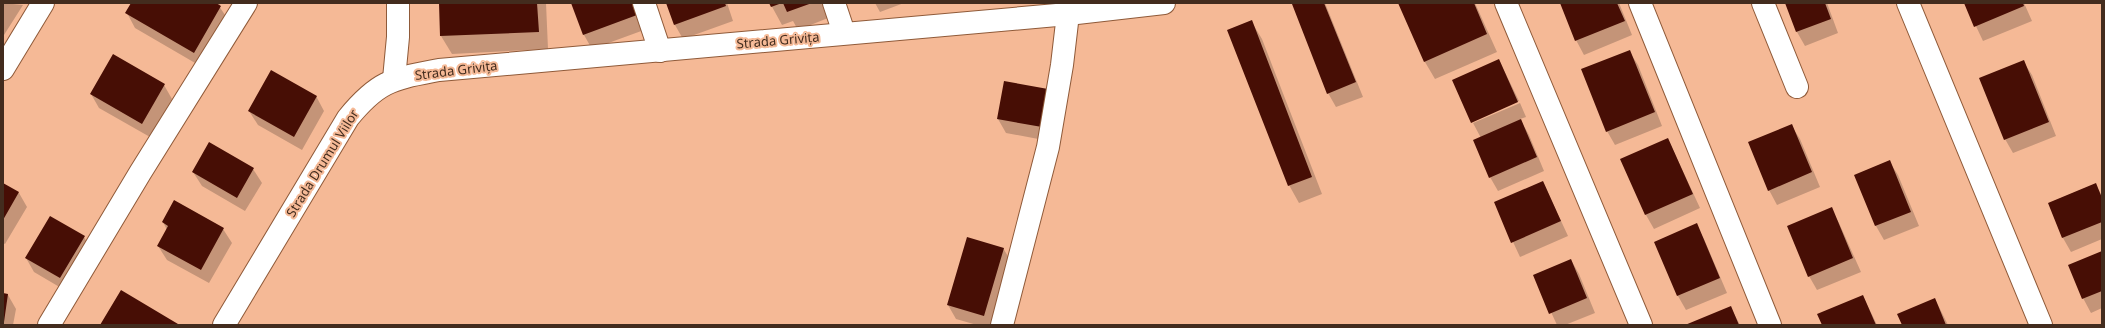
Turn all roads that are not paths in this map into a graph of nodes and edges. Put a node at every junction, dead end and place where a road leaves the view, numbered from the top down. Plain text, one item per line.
1 (43, 3) edge
2 (246, 3) edge
3 (398, 3) edge
4 (644, 3) edge
5 (834, 3) edge
6 (1164, 3) edge
7 (1506, 3) edge
8 (1640, 3) edge
9 (1763, 3) edge
10 (1908, 3) edge
11 (1130, 5) edge
12 (1068, 14) junction
13 (844, 34) junction
14 (660, 51) junction
15 (3, 69) edge
16 (394, 79) junction
17 (1797, 87) dead end
18 (49, 325) edge
19 (224, 325) edge
20 (1002, 325) edge
21 (1641, 325) edge
22 (1770, 325) edge
23 (2041, 325) edge

1 - 15 street
2 - 18 street
3 - 16 street
4 - 14 street
5 - 13 street
6 - 11 street, Strada Grivița
7 - 21 street
8 - 22 street
9 - 17 street
10 - 23 street
11 - 12 street, Strada Grivița
12 - 13 street, Strada Grivița
12 - 20 street
13 - 14 street, Strada Grivița
14 - 16 street, Strada Grivița
16 - 19 street, Strada Drumul Viilor

